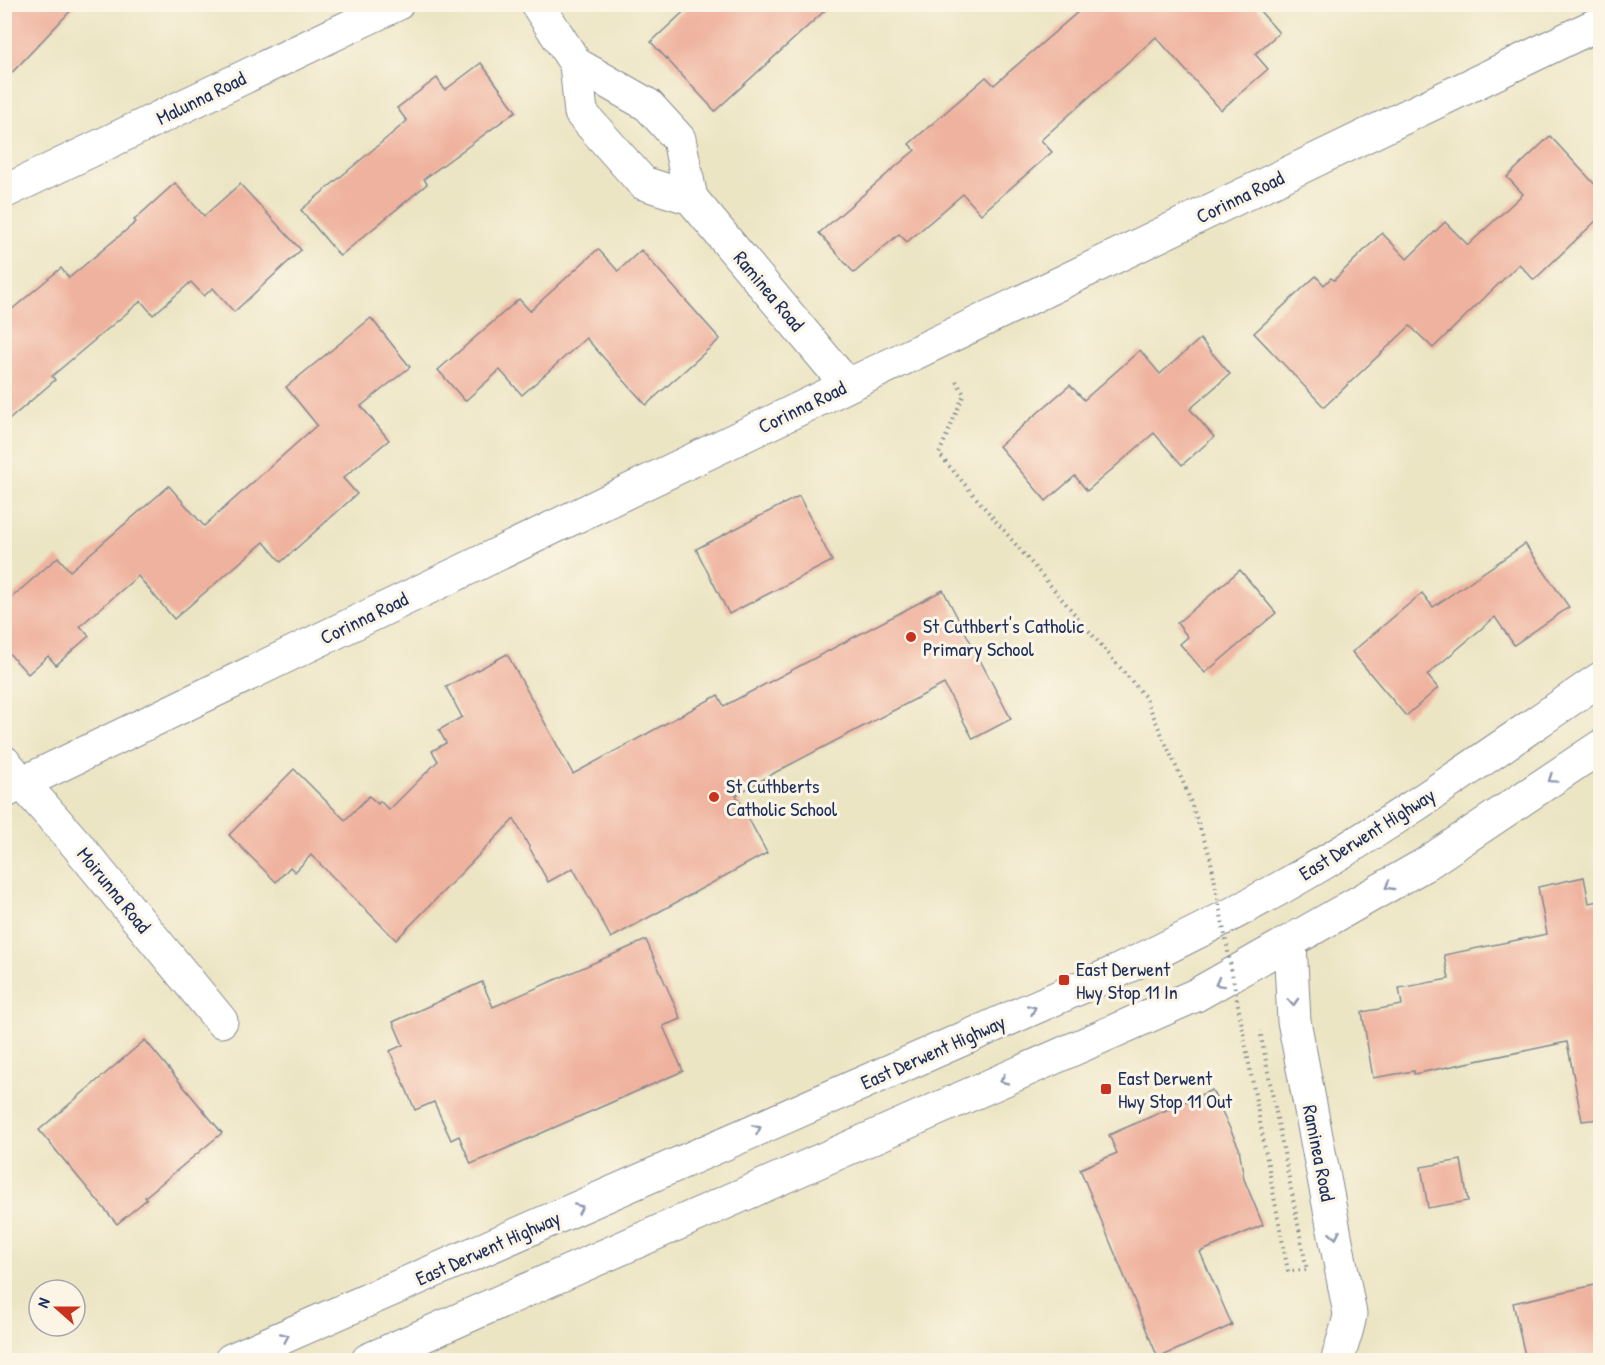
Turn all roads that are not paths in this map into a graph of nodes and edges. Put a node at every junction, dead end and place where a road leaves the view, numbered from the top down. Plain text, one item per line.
1 (397, 4) edge
2 (537, 4) edge
3 (1600, 23) edge
4 (576, 64) junction
5 (4, 192) edge
6 (691, 198) junction
7 (847, 385) junction
8 (1600, 679) edge
9 (1600, 747) edge
10 (11, 779) edge
11 (1290, 943) junction
12 (221, 1020) dead end
13 (231, 1360) edge
14 (368, 1360) edge
15 (1338, 1360) edge

1 - 5 main road, Malunna Road
2 - 4 main road, Raminea Road
3 - 7 main road, Corinna Road
4 - 6 main road, Raminea Road
4 - 6 main road, Raminea Road
6 - 7 main road, Raminea Road
7 - 10 main road, Corinna Road
13 -> 8 main road, East Derwent Highway
9 -> 11 main road
10 - 12 main road, Moirunna Road
11 -> 14 main road
11 -> 15 main road, Raminea Road

